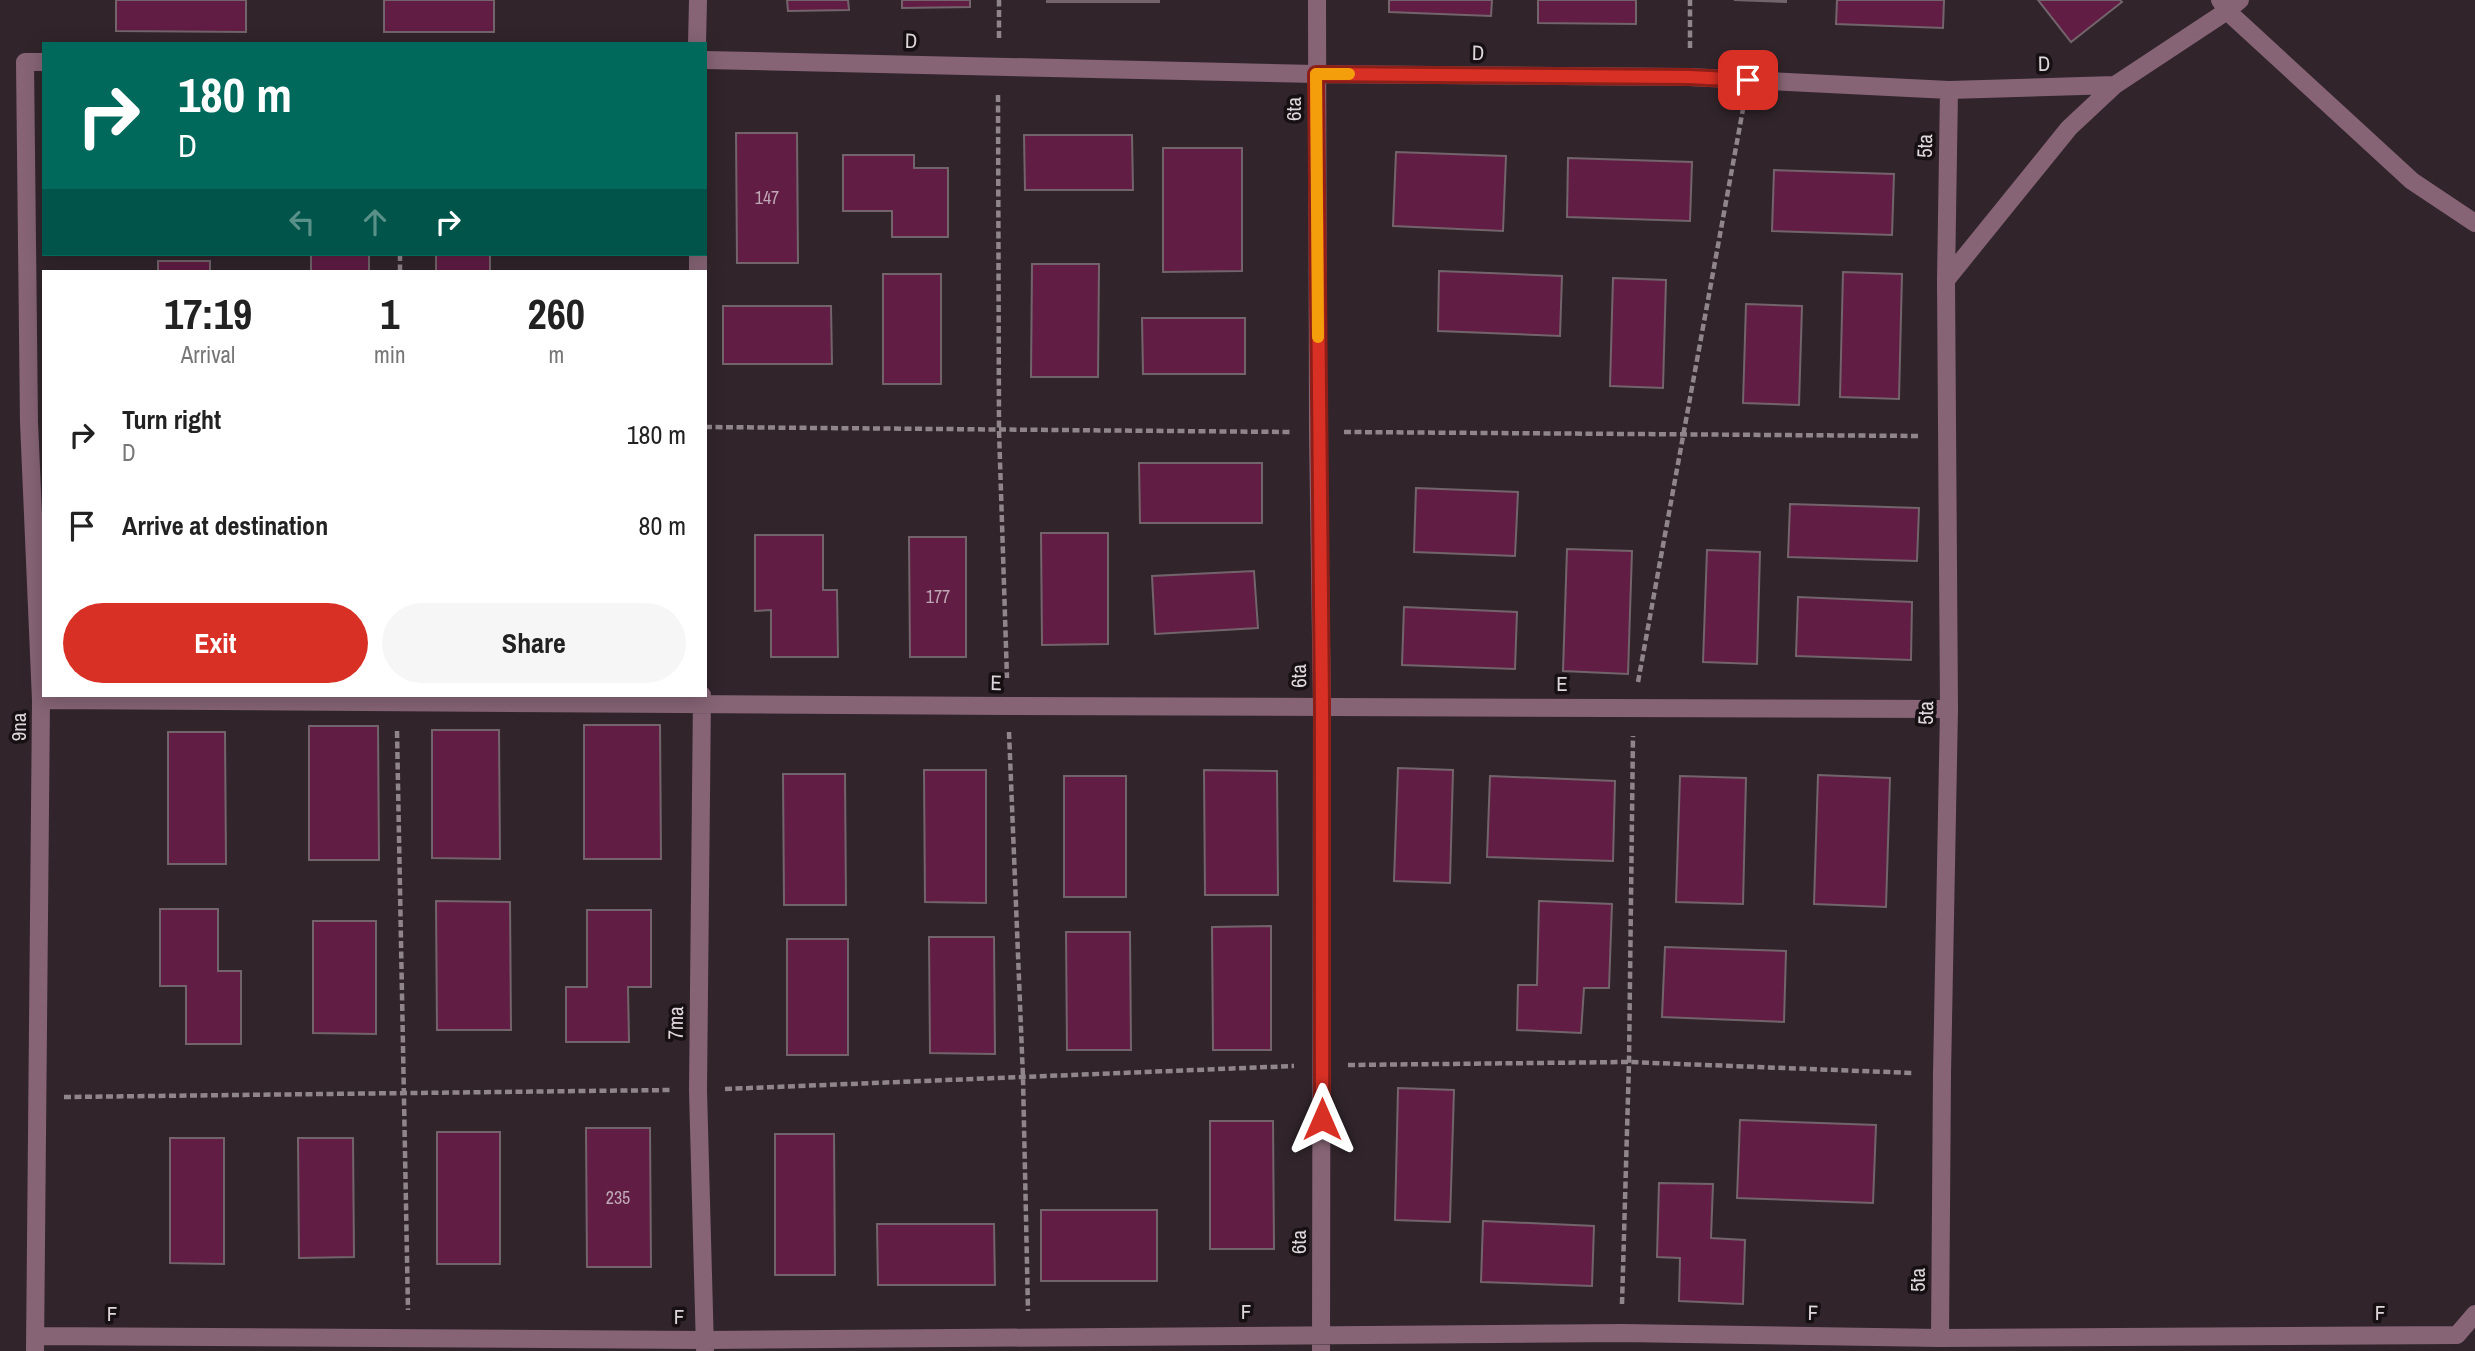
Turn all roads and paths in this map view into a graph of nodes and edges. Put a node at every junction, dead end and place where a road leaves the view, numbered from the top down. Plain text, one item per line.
1 (698, 0) edge
2 (999, 0) edge
3 (1317, 0) edge
4 (1690, 0) edge
5 (2229, 4) edge
6 (697, 42) edge
7 (707, 60) edge
8 (42, 62) edge
9 (998, 66) junction
10 (1316, 74) junction
11 (1689, 77) junction
12 (2115, 85) junction
13 (1949, 90) junction
14 (2475, 223) edge
15 (1946, 281) junction
16 (702, 699) edge
17 (41, 700) junction
18 (396, 702) junction
19 (1007, 706) junction
20 (1322, 706) junction
21 (1949, 709) junction
22 (1323, 1065) junction
23 (1942, 1074) junction
24 (1023, 1078) junction
25 (698, 1090) junction
26 (403, 1093) junction
27 (39, 1098) junction
28 (2475, 1314) edge
29 (1028, 1336) junction
30 (408, 1338) junction
31 (1940, 1338) junction
32 (1321, 1343) edge
33 (35, 1344) edge
34 (705, 1345) edge

1 - 6 street
2 - 9 path
3 - 10 street, 6ta
4 - 11 path
5 - 12 street
5 - 14 street
7 - 9 street, D
8 - 17 street, 9na
9 - 10 street, D
9 - 19 path
10 - 11 street, D
10 - 20 street, 6ta
11 - 13 street, D
12 - 13 street, D
12 - 15 street
13 - 15 street, 5ta
15 - 21 street, 5ta
16 - 18 street, E
16 - 19 street, E
16 - 25 street, 7ma
17 - 18 street, E
17 - 27 street, 9na
18 - 26 path
19 - 20 street, E
19 - 24 path
20 - 21 street, E
20 - 22 street, 6ta
21 - 23 street, 5ta
22 - 23 path
22 - 24 path
22 - 32 street, 6ta
23 - 31 street, 5ta
24 - 25 path
24 - 29 path
25 - 26 path
25 - 34 street, 7ma
26 - 27 path
26 - 30 path
27 - 33 street, 9na
28 - 31 street, F
29 - 32 street, F
29 - 34 street, F
30 - 33 street, F
30 - 34 street, F
31 - 32 street, F

